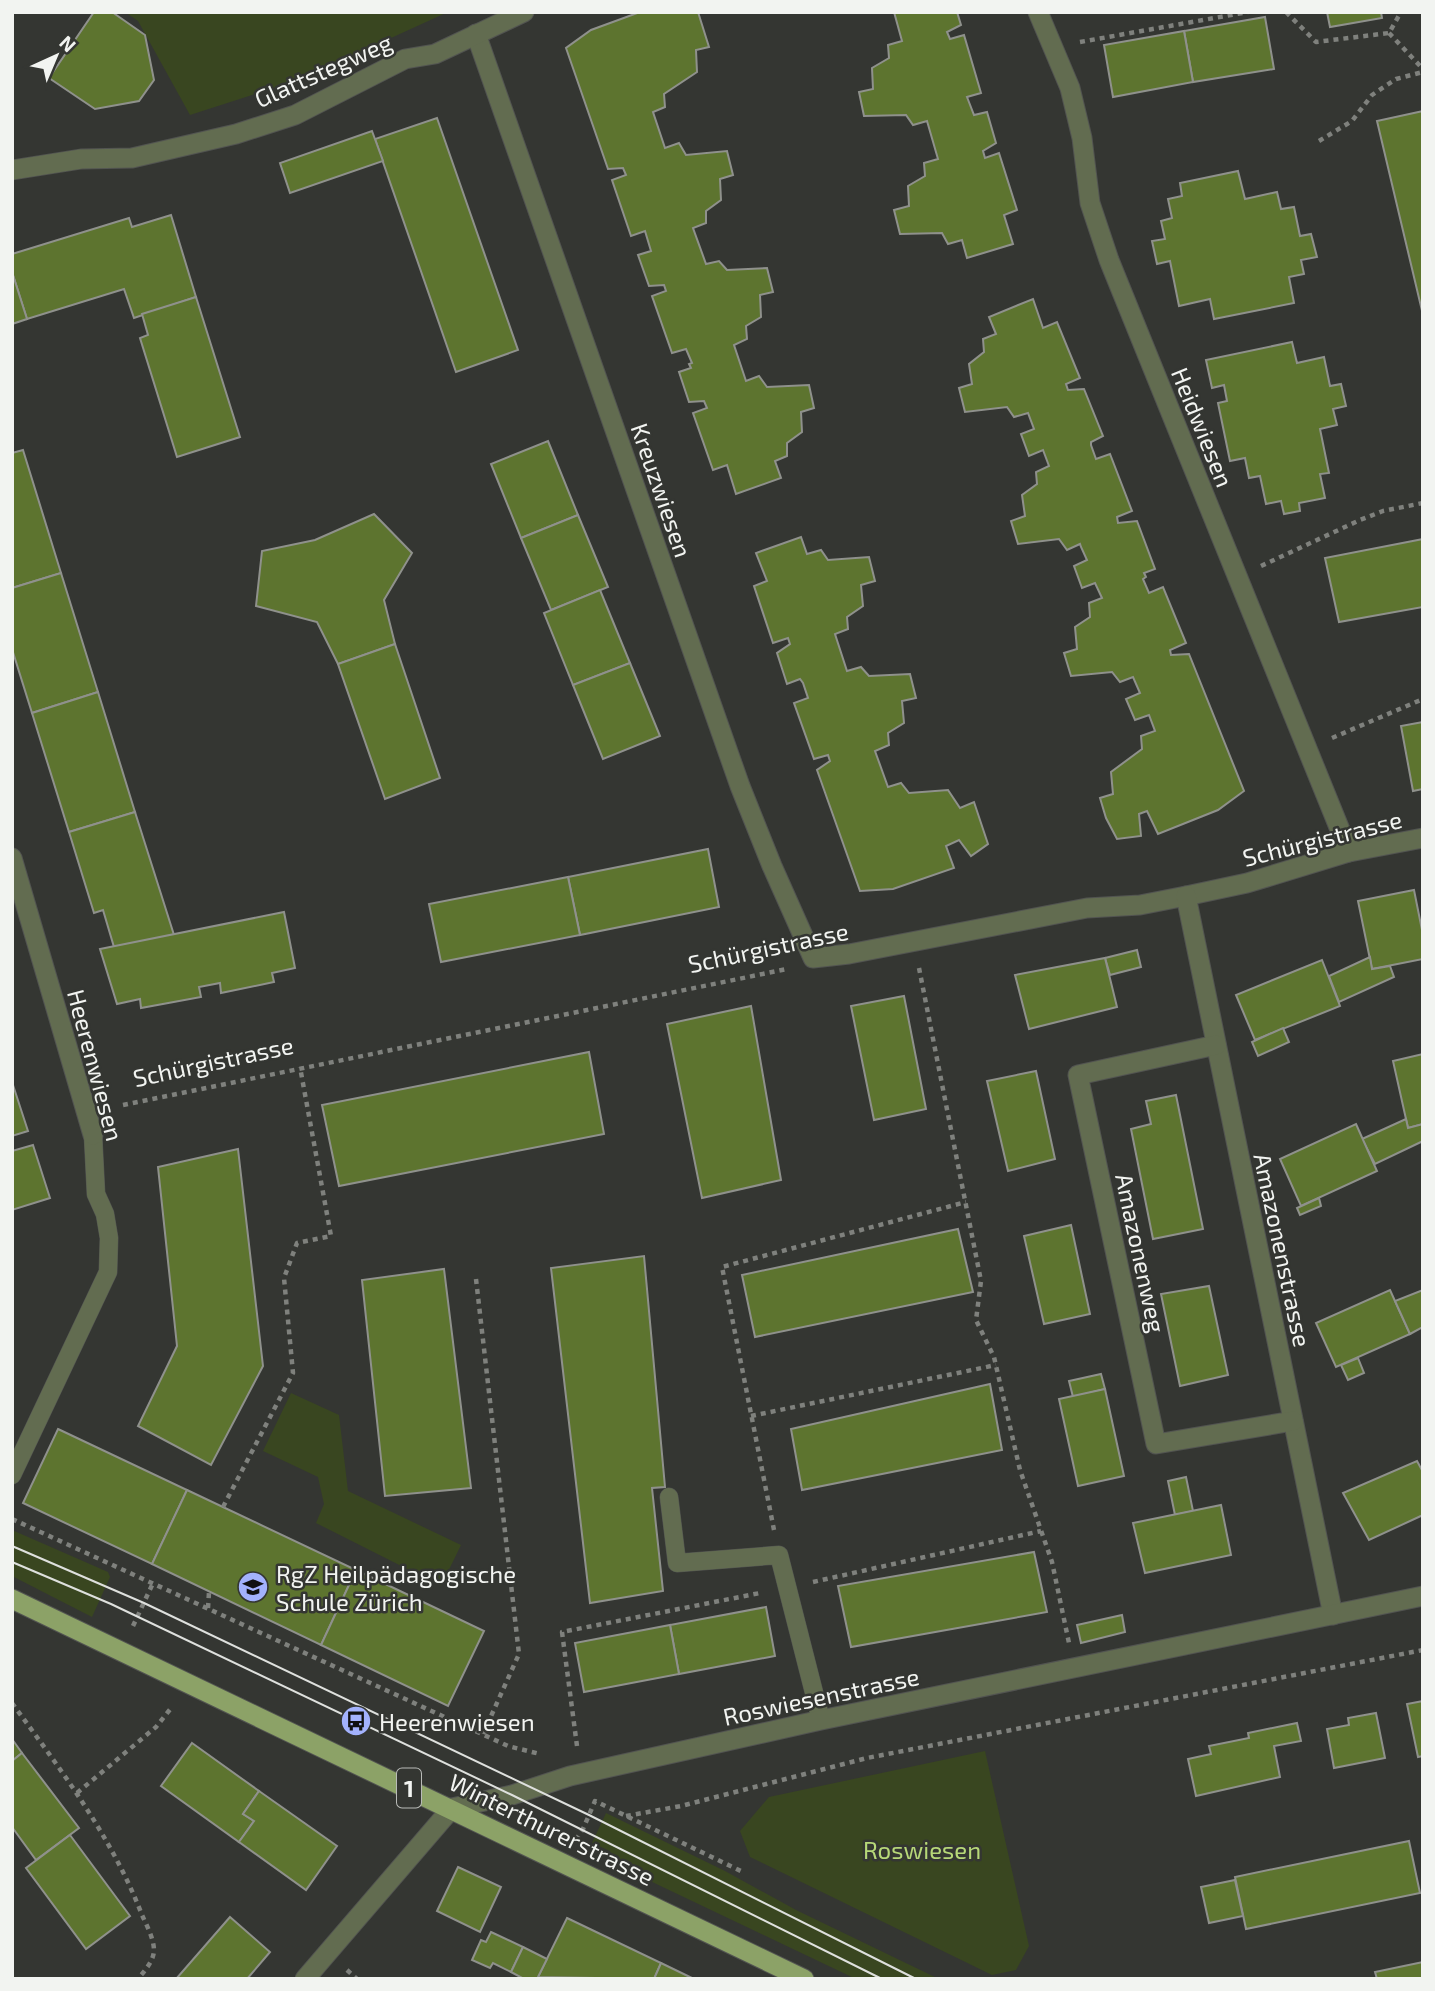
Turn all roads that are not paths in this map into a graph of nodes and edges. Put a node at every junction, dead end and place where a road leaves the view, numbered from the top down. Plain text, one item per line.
1 (524, 12) edge
2 (1038, 12) edge
3 (476, 34) junction
4 (12, 170) edge
5 (1423, 838) edge
6 (1349, 852) junction
7 (12, 858) edge
8 (1186, 896) junction
9 (813, 958) joint
10 (1216, 1045) junction
11 (93, 1135) joint
12 (1293, 1421) junction
13 (12, 1475) edge
14 (669, 1497) dead end
15 (1423, 1596) edge
16 (12, 1600) edge
17 (1333, 1615) junction
18 (821, 1720) junction
19 (452, 1808) junction
20 (305, 1979) edge
21 (804, 1979) edge

1 - 3 street, Glattstegweg
2 - 6 street, Heidwiesen
3 - 4 street, Glattstegweg
3 - 9 street, Kreuzwiesen
5 - 6 street, Schürgistrasse
6 - 8 street, Schürgistrasse
7 - 11 street, Heerenwiesen
8 - 9 street, Schürgistrasse
8 - 10 street, Amazonenstrasse
10 - 12 street, Amazonenstrasse
10 - 12 street, Amazonenweg
11 - 13 lane, Heerenwiesen
12 - 17 street, Amazonenstrasse
14 - 18 lane
15 - 17 street, Roswiesenstrasse
16 - 19 main road, Winterthurerstrasse / 1
17 - 18 street, Roswiesenstrasse
18 - 19 street, Roswiesenstrasse
19 - 20 street
19 - 21 main road, Winterthurerstrasse / 1

